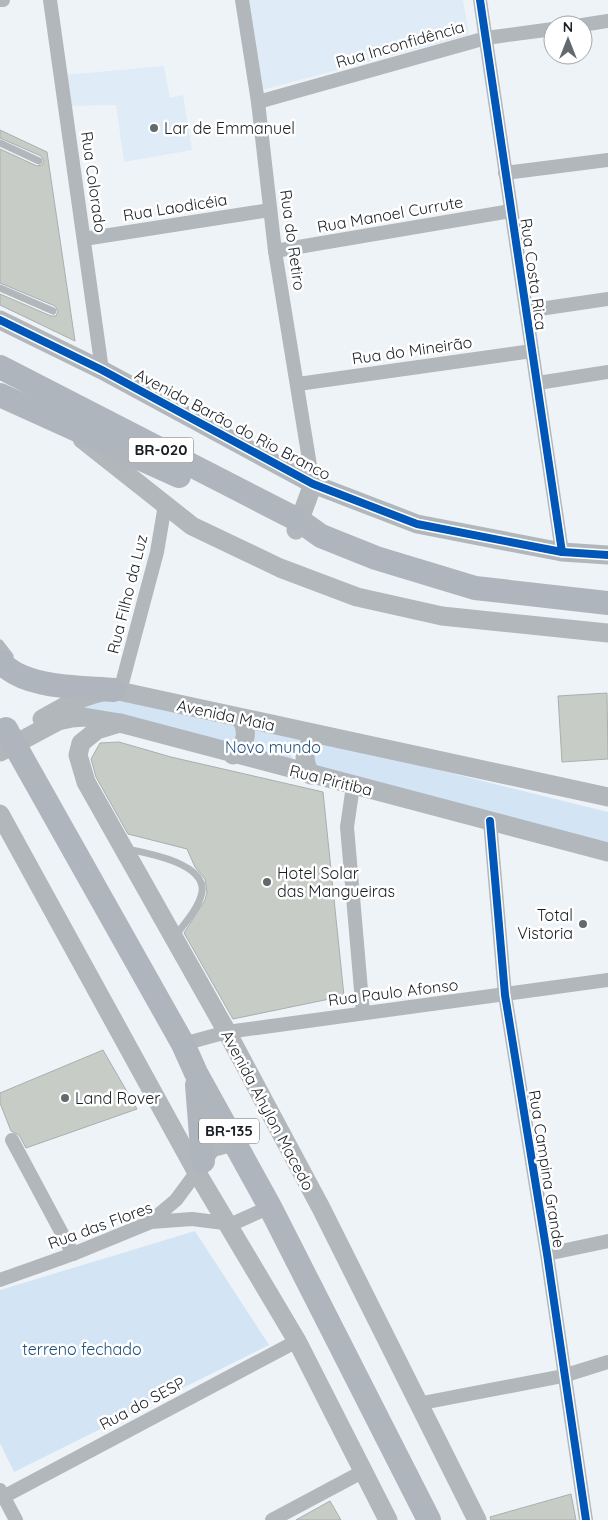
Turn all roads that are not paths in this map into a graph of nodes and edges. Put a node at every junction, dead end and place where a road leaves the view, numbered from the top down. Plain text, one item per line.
1 (50, 0) edge
2 (242, 0) edge
3 (480, 0) edge
4 (608, 21) edge
5 (593, 23) edge
6 (543, 30) edge
7 (486, 38) junction
8 (258, 102) junction
9 (0, 143) edge
10 (608, 160) edge
11 (39, 162) dead end
12 (505, 172) junction
13 (270, 210) junction
14 (511, 211) junction
15 (84, 239) junction
16 (276, 251) junction
17 (0, 288) edge
18 (608, 299) edge
19 (53, 311) dead end
20 (526, 311) junction
21 (0, 320) edge
22 (532, 351) junction
23 (0, 367) edge
24 (102, 370) junction
25 (608, 372) edge
26 (538, 383) junction
27 (298, 384) junction
28 (0, 395) edge
29 (60, 424) junction
30 (312, 484) junction
31 (165, 506) junction
32 (298, 526) junction
33 (562, 552) junction
34 (608, 555) edge
35 (608, 603) edge
36 (608, 633) edge
37 (0, 643) edge
38 (8, 662) edge
39 (39, 674) dead end
40 (65, 686) junction
41 (117, 691) junction
42 (242, 718) junction
43 (120, 723) junction
44 (318, 735) junction
45 (8, 738) edge
46 (233, 754) junction
47 (311, 775) junction
48 (353, 786) junction
49 (608, 797) edge
50 (0, 814) edge
51 (490, 821) junction
52 (125, 849) junction
53 (608, 852) edge
54 (174, 938) junction
55 (608, 980) edge
56 (505, 995) junction
57 (363, 1013) junction
58 (228, 1032) junction
59 (183, 1044) junction
60 (196, 1073) junction
61 (12, 1140) dead end
62 (236, 1144) junction
63 (200, 1166) junction
64 (270, 1207) junction
65 (150, 1222) junction
66 (228, 1225) junction
67 (608, 1240) edge
68 (73, 1254) junction
69 (547, 1254) junction
70 (0, 1280) edge
71 (297, 1341) junction
72 (608, 1362) edge
73 (563, 1376) junction
74 (417, 1404) junction
75 (362, 1472) junction
76 (2, 1494) edge
77 (16, 1520) edge
78 (272, 1520) edge
79 (388, 1520) edge
80 (429, 1520) edge
81 (477, 1520) edge
82 (586, 1520) edge

1 - 15 street, Rua Colorado
2 - 8 street, Rua do Retiro
3 - 7 street, Rua Costa Rica
4 - 5 street
6 - 7 street, Rua Inconfidência
7 - 8 street, Rua Inconfidência
7 - 12 street, Rua Costa Rica
8 - 13 street, Rua do Retiro
9 - 11 lane
10 - 12 street
12 - 14 street, Rua Costa Rica
13 - 15 street, Rua Laodicéia
13 - 16 street, Rua do Retiro
14 - 16 street, Rua Manoel Currute
14 - 20 street, Rua Costa Rica
15 - 24 street, Rua Colorado
16 - 27 street, Rua do Retiro
17 - 19 lane
18 - 20 street
20 - 22 street, Rua Costa Rica
21 - 24 main road, Avenida Barão do Rio Branco
22 - 26 street, Rua Costa Rica
22 - 27 street, Rua do Mineirão
23 - 32 highway, BR-020
24 - 30 main road, Avenida Barão do Rio Branco
25 - 26 street
26 - 33 street, Rua Costa Rica
27 - 30 street, Rua do Retiro
28 - 29 highway
29 - 31 main road
29 - 32 highway
30 - 32 main road
30 - 33 main road, Avenida Barão do Rio Branco
31 - 36 main road
31 - 41 street, Rua Filho da Luz
32 - 35 highway
33 - 34 main road, Avenida Barão do Rio Branco
37 - 38 lane
38 - 40 highway
39 - 40 lane
40 - 41 highway
41 - 42 main road, Avenida Maia
41 - 45 main road, Avenida Maia
42 - 44 main road, Avenida Maia
42 - 46 main road
43 - 45 main road, Rua Piritiba
43 - 46 main road, Rua Piritiba
43 - 52 main road, Avenida Ahylon Macedo
44 - 47 main road
44 - 49 main road, Avenida Maia
45 - 59 highway, BR-135
46 - 47 main road, Rua Piritiba
47 - 48 main road, Rua Piritiba
48 - 51 main road, Rua Piritiba
48 - 57 street
50 - 63 main road
51 - 53 main road, Rua Piritiba
51 - 56 street, Rua Campina Grande
52 - 54 main road, Avenida Ahylon Macedo
52 - 54 lane
54 - 58 main road, Avenida Ahylon Macedo
55 - 56 street, Rua Paulo Afonso
56 - 57 street, Rua Paulo Afonso
56 - 69 street, Rua Campina Grande
57 - 58 street, Rua Paulo Afonso
58 - 59 street, Rua Paulo Afonso
58 - 74 main road, Avenida Ahylon Macedo
59 - 60 highway, BR-135
60 - 62 highway, BR-135
60 - 63 highway
61 - 68 street
62 - 63 street
62 - 64 highway, BR-135
63 - 65 street
63 - 66 main road
64 - 66 street, Rua das Flores
64 - 80 highway, BR-135
65 - 66 street, Rua das Flores
65 - 68 street, Rua das Flores
66 - 71 main road
67 - 69 street
68 - 70 street, Rua das Flores
69 - 73 street, Rua Campina Grande
71 - 75 main road
71 - 76 street, Rua do SESP
72 - 73 street
73 - 74 street
73 - 82 street, Rua Campina Grande
74 - 81 main road, Avenida Ahylon Macedo
75 - 78 street
75 - 79 main road
76 - 77 street

